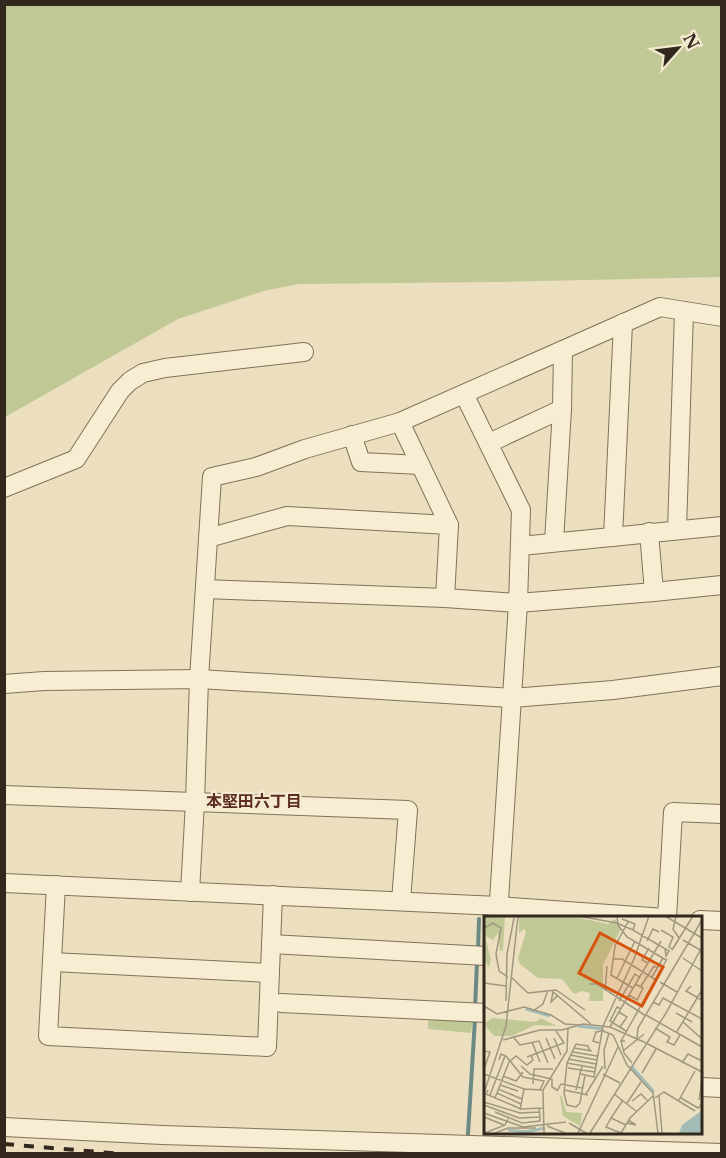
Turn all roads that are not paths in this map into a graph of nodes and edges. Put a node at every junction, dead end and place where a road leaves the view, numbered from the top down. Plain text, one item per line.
1 (684, 311) junction
2 (722, 317) edge
3 (623, 323) junction
4 (562, 350) junction
5 (304, 352) dead end
6 (464, 394) junction
7 (562, 409) junction
8 (400, 422) junction
9 (352, 435) junction
10 (489, 443) junction
11 (420, 465) junction
12 (4, 488) edge
13 (449, 525) junction
14 (722, 526) edge
15 (677, 530) junction
16 (649, 532) junction
17 (613, 537) junction
18 (208, 538) junction
19 (554, 542) junction
20 (521, 546) junction
21 (722, 585) edge
22 (205, 589) junction
23 (654, 592) junction
24 (446, 598) junction
25 (518, 603) junction
26 (722, 676) edge
27 (199, 679) junction
28 (4, 684) edge
29 (512, 698) junction
30 (4, 795) edge
31 (195, 802) junction
32 (722, 814) edge
33 (4, 883) edge
34 (56, 885) junction
35 (190, 891) junction
36 (273, 895) junction
37 (401, 901) junction
38 (498, 912) edge
39 (610, 916) edge
40 (666, 916) edge
41 (702, 920) edge
42 (722, 921) edge
43 (271, 944) junction
44 (484, 956) edge
45 (52, 962) junction
46 (270, 973) junction
47 (281, 1003) dead end
48 (484, 1012) edge
49 (702, 1087) edge
50 (722, 1088) edge
51 (4, 1127) edge
52 (162, 1144) edge
53 (487, 1144) edge
54 (722, 1153) edge

1 - 2 street
1 - 3 street
1 - 15 street
3 - 4 street
3 - 17 street
4 - 6 street
4 - 7 street
5 - 12 street
6 - 8 street
6 - 10 street
7 - 10 street
7 - 19 street
8 - 9 street
8 - 11 street
9 - 11 street
9 - 18 street
10 - 20 street
11 - 13 street
13 - 18 street
13 - 24 street
14 - 15 street
15 - 16 street
16 - 17 street
16 - 23 street
17 - 19 street
18 - 22 street
19 - 20 street
20 - 25 street
21 - 23 street
22 - 24 street
22 - 27 street
23 - 25 street
24 - 25 street
25 - 29 street
26 - 29 street
27 - 28 street
27 - 29 street
27 - 31 street
29 - 38 street
30 - 31 street
31 - 35 street
31 - 37 street
32 - 40 street
33 - 34 street
34 - 35 street
34 - 45 street
35 - 36 street
36 - 37 street
36 - 43 street
37 - 38 street
38 - 39 street
41 - 42 street
43 - 44 street
43 - 46 street
45 - 46 street
45 - 46 street
47 - 48 street
49 - 50 street
51 - 52 street
52 - 53 street
53 - 54 street

